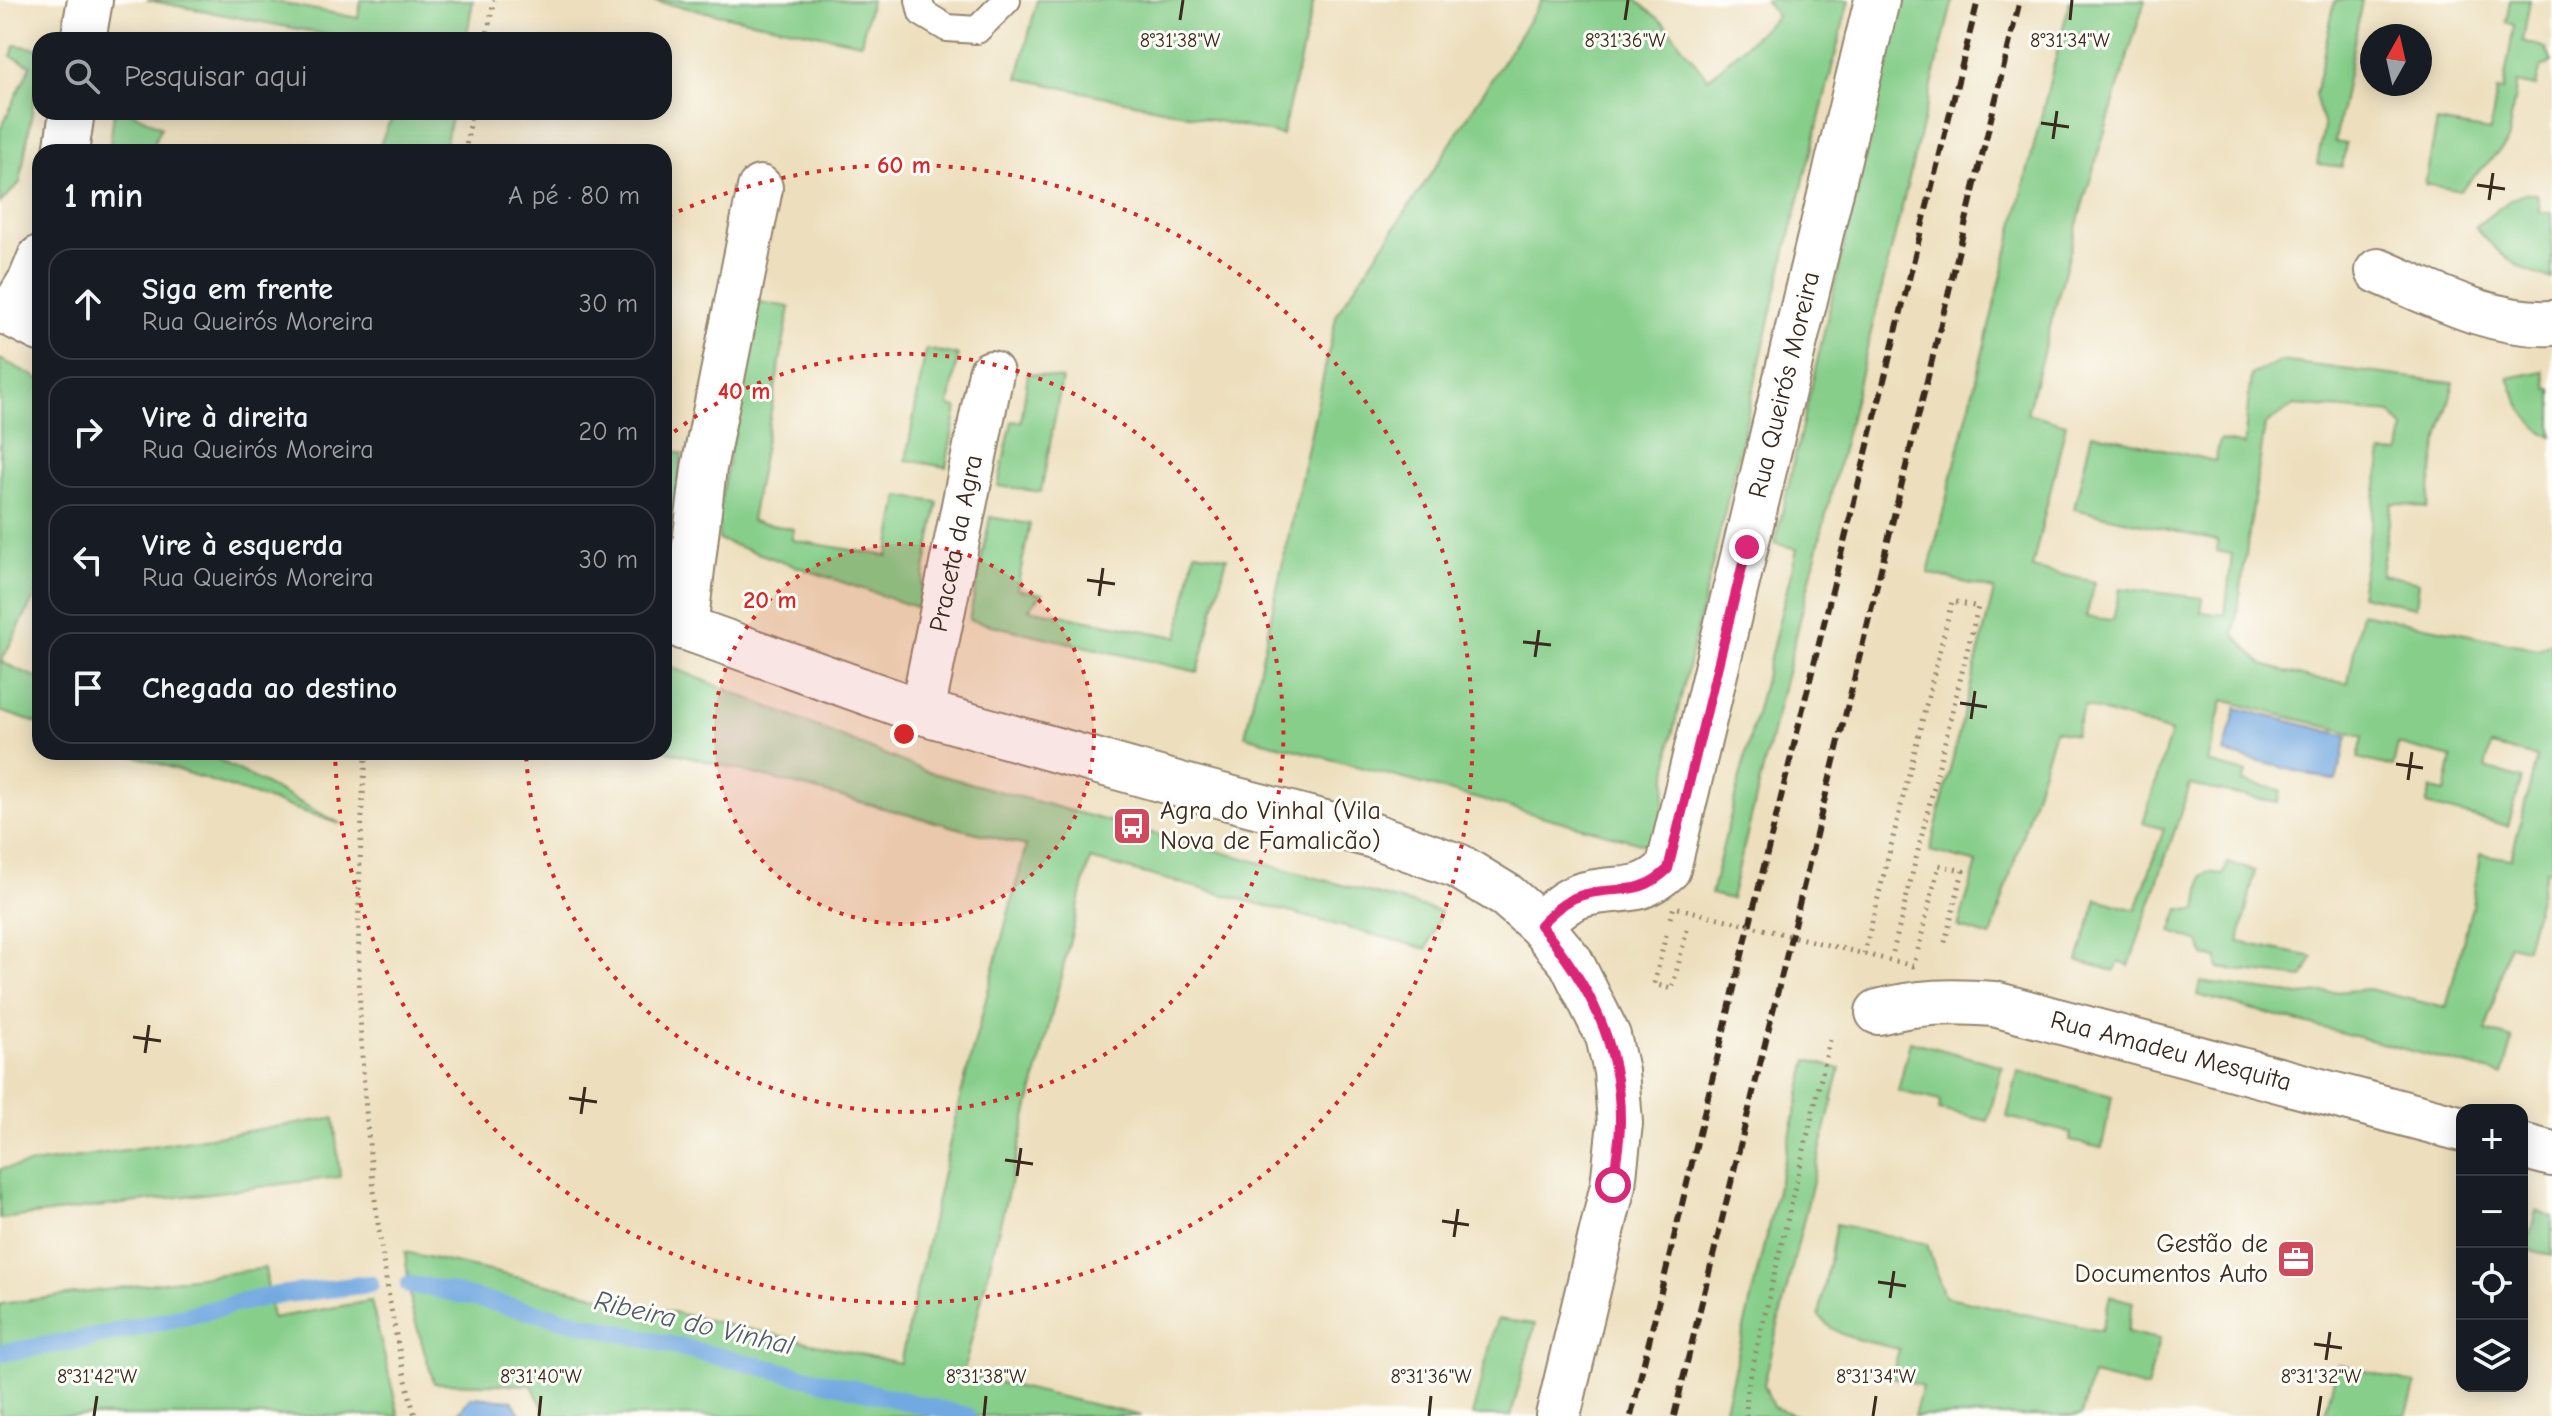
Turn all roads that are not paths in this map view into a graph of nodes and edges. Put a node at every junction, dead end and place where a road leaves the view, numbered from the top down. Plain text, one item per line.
1 (90, 0) edge
2 (919, 0) edge
3 (1007, 0) edge
4 (1877, 0) edge
5 (84, 32) edge
6 (71, 120) edge
7 (67, 144) edge
8 (760, 188) dead end
9 (2378, 271) dead end
10 (32, 278) edge
11 (17, 317) edge
12 (2552, 323) edge
13 (991, 373) dead end
14 (675, 624) edge
15 (922, 712) junction
16 (1540, 925) junction
17 (1878, 1012) dead end
18 (2456, 1127) edge
19 (2528, 1148) edge
20 (2552, 1154) edge
21 (1558, 1416) edge

1 - 5 street
2 - 3 lane
4 - 16 street, Rua Queirós Moreira
6 - 7 street
8 - 14 street
9 - 12 street
10 - 11 street
13 - 15 street, Praceta da Agra
14 - 15 street
15 - 16 street
16 - 21 street
17 - 18 street, Rua Amadeu Mesquita
19 - 20 street

